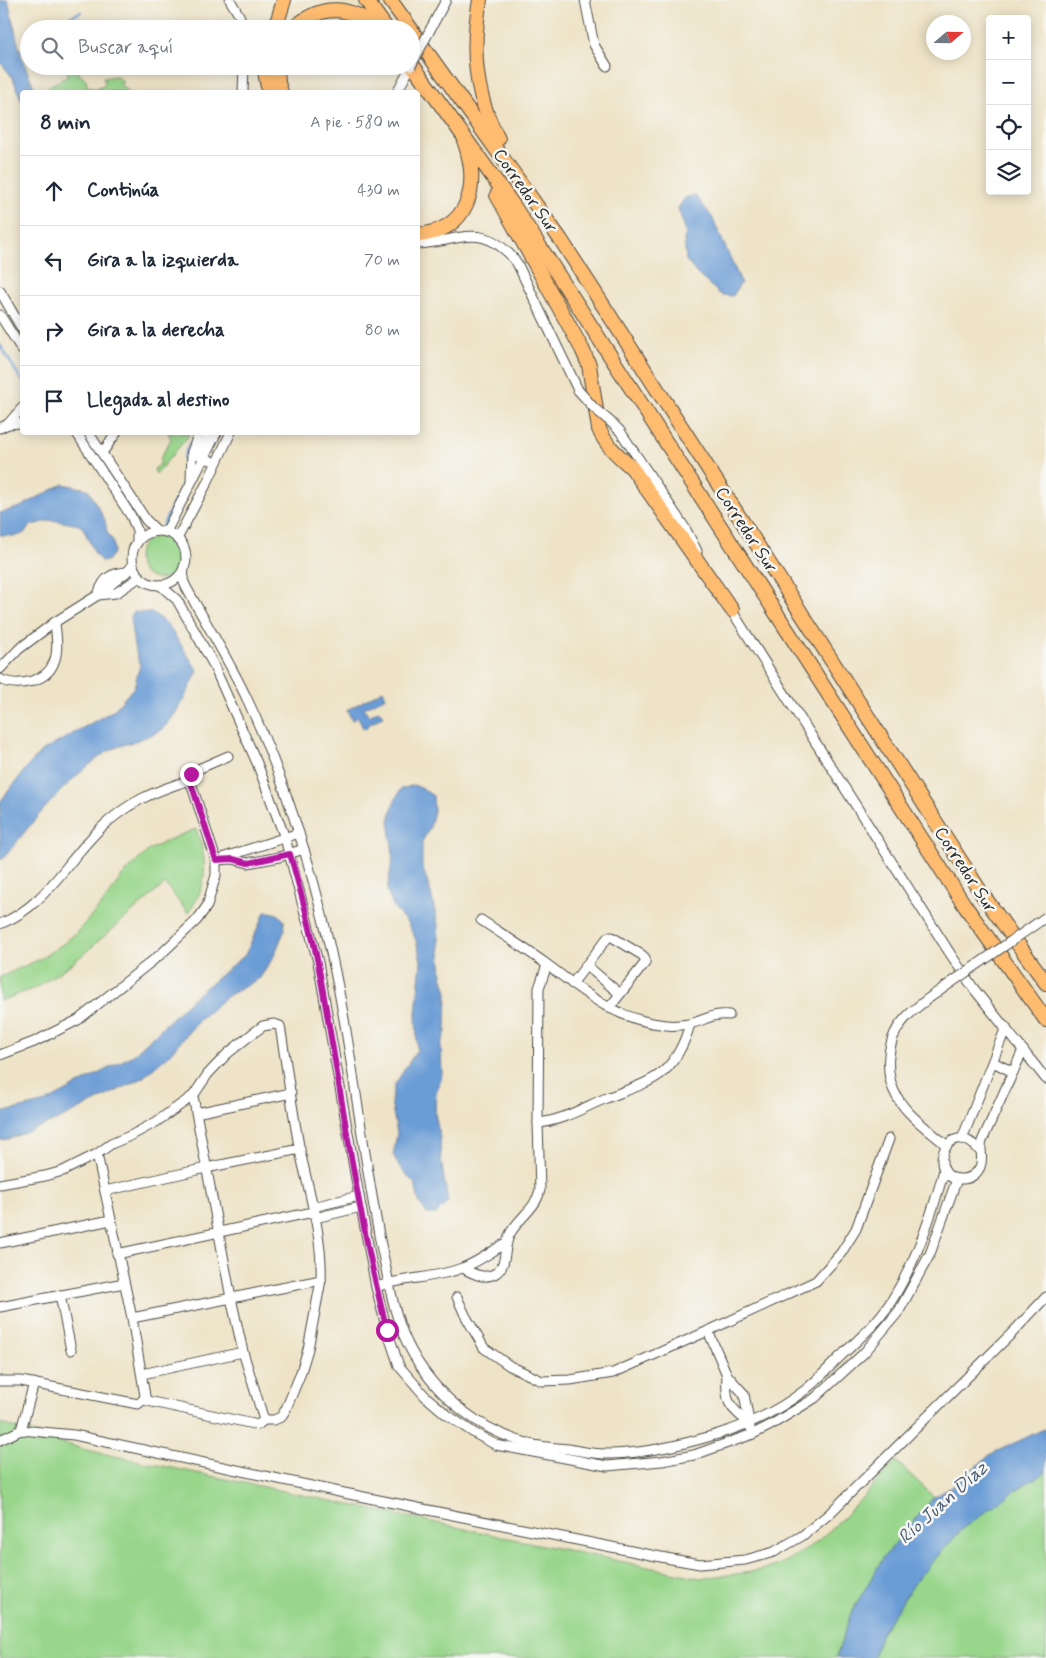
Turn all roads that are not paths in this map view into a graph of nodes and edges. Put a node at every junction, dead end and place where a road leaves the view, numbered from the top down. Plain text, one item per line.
1 (230, 0) edge
2 (284, 0) edge
3 (366, 0) edge
4 (390, 0) edge
5 (446, 0) edge
6 (480, 0) edge
7 (586, 0) edge
8 (241, 20) edge
9 (278, 20) edge
10 (304, 20) edge
11 (367, 20) edge
12 (380, 20) edge
13 (404, 20) edge
14 (420, 42) edge
15 (420, 49) edge
16 (607, 66) dead end
17 (244, 75) edge
18 (266, 75) edge
19 (278, 75) edge
20 (406, 75) edge
21 (418, 75) edge
22 (243, 90) edge
23 (269, 90) edge
24 (280, 90) edge
25 (398, 90) edge
26 (462, 133) junction
27 (475, 152) junction
28 (523, 186) junction
29 (420, 235) edge
30 (420, 244) edge
31 (0, 291) edge
32 (0, 315) edge
33 (20, 326) edge
34 (20, 347) edge
35 (20, 410) edge
36 (20, 423) edge
37 (4, 426) edge
38 (78, 435) edge
39 (90, 435) edge
40 (115, 435) edge
41 (199, 435) edge
42 (208, 435) edge
43 (215, 435) edge
44 (231, 435) edge
45 (102, 453) junction
46 (198, 455) junction
47 (216, 463) junction
48 (191, 479) junction
49 (162, 532) junction
50 (177, 539) junction
51 (137, 543) junction
52 (184, 567) junction
53 (131, 568) junction
54 (140, 577) junction
55 (160, 585) junction
56 (98, 595) junction
57 (732, 610) junction
58 (55, 622) junction
59 (0, 669) edge
60 (0, 679) edge
61 (228, 756) dead end
62 (190, 780) junction
63 (299, 832) junction
64 (285, 838) junction
65 (304, 849) junction
66 (290, 854) junction
67 (216, 860) junction
68 (1046, 917) edge
69 (481, 920) dead end
70 (0, 924) edge
71 (547, 965) junction
72 (586, 965) junction
73 (1046, 983) edge
74 (572, 984) junction
75 (620, 994) junction
76 (609, 1008) junction
77 (729, 1015) dead end
78 (1046, 1020) edge
79 (690, 1024) junction
80 (1006, 1028) junction
81 (1022, 1050) junction
82 (0, 1055) edge
83 (993, 1062) junction
84 (1013, 1072) junction
85 (1046, 1079) edge
86 (291, 1093) junction
87 (193, 1096) junction
88 (196, 1113) junction
89 (538, 1123) junction
90 (889, 1138) dead end
91 (962, 1138) junction
92 (946, 1145) junction
93 (300, 1149) junction
94 (979, 1150) junction
95 (97, 1154) junction
96 (206, 1168) junction
97 (944, 1170) junction
98 (957, 1179) junction
99 (0, 1184) edge
100 (105, 1191) junction
101 (358, 1196) junction
102 (361, 1207) junction
103 (313, 1212) junction
104 (111, 1220) junction
105 (219, 1232) junction
106 (0, 1243) edge
107 (506, 1243) junction
108 (117, 1254) junction
109 (463, 1268) junction
110 (321, 1280) junction
111 (389, 1282) junction
112 (124, 1283) junction
113 (376, 1287) junction
114 (60, 1295) junction
115 (456, 1297) dead end
116 (1046, 1297) edge
117 (231, 1298) junction
118 (0, 1307) edge
119 (132, 1318) junction
120 (708, 1331) junction
121 (71, 1350) dead end
122 (243, 1352) junction
123 (142, 1374) junction
124 (727, 1374) junction
125 (0, 1381) edge
126 (34, 1383) junction
127 (143, 1400) junction
128 (264, 1420) junction
129 (749, 1423) junction
130 (21, 1430) junction
131 (753, 1434) junction
132 (0, 1440) edge

1 - 8 street
2 - 9 highway
3 - 12 highway
4 - 13 highway, Corredor Sur
5 - 15 street, bridge
6 - 28 highway
7 - 16 street
10 - 11 highway
14 - 28 highway, Corredor Sur
17 - 22 street
18 - 23 highway
19 - 24 highway
20 - 25 street
21 - 26 highway, Corredor Sur
26 - 27 highway, Corredor Sur
26 - 29 highway
27 - 57 highway
27 - 78 highway, Corredor Sur
28 - 73 highway, Corredor Sur
30 - 57 street, bridge
31 - 33 street
32 - 34 street
35 - 37 street
36 - 37 street
38 - 51 street
39 - 45 street
40 - 45 street
41 - 46 street
42 - 46 street
43 - 46 street
44 - 47 street
45 - 49 street
46 - 47 street
46 - 48 street
46 - 48 street
47 - 50 street
48 - 49 street
49 - 50 street
49 - 51 street
50 - 52 street
51 - 53 street
52 - 55 street
52 - 63 street
53 - 54 street
53 - 56 street
54 - 55 street
54 - 56 street
55 - 64 street
56 - 58 street
57 - 80 street
58 - 59 street
58 - 60 street
61 - 62 street
62 - 67 street
62 - 70 street
63 - 64 street
63 - 65 street
64 - 66 street
64 - 67 street
65 - 66 street
65 - 111 street
66 - 67 street
66 - 101 street
67 - 82 street
68 - 92 street, bridge
69 - 71 street
71 - 74 street
71 - 89 street
72 - 74 street
72 - 75 street
72 - 75 street
74 - 76 street
75 - 76 street
76 - 79 street
77 - 79 street
79 - 89 street
80 - 81 street
80 - 83 street
81 - 84 street
81 - 85 street
83 - 84 street
83 - 91 street
84 - 94 street
86 - 87 street
86 - 88 street
86 - 93 street
87 - 88 street
87 - 95 street
88 - 96 street
89 - 107 street
90 - 120 street
91 - 92 street
91 - 94 street
92 - 97 street
93 - 96 street
93 - 103 street
94 - 98 street
95 - 99 street
95 - 100 street
96 - 100 street
96 - 105 street
97 - 98 street
97 - 129 street
98 - 131 street
100 - 104 street
101 - 102 street
101 - 103 street
102 - 103 street
102 - 113 street
103 - 105 street
103 - 110 street
104 - 106 street
104 - 108 street
105 - 108 street
105 - 117 street
107 - 109 street
107 - 109 street
108 - 112 street
109 - 111 street
110 - 117 street
110 - 128 street
111 - 113 street
111 - 129 street
112 - 114 street
112 - 119 street
113 - 131 street
114 - 118 street
114 - 121 street
115 - 120 street
116 - 130 street
117 - 119 street
117 - 122 street
119 - 123 street
120 - 124 street
122 - 123 street
122 - 128 street
123 - 127 street
124 - 129 street
124 - 129 street
125 - 126 street
126 - 127 street
126 - 130 street
127 - 128 street
129 - 131 street
130 - 132 street

